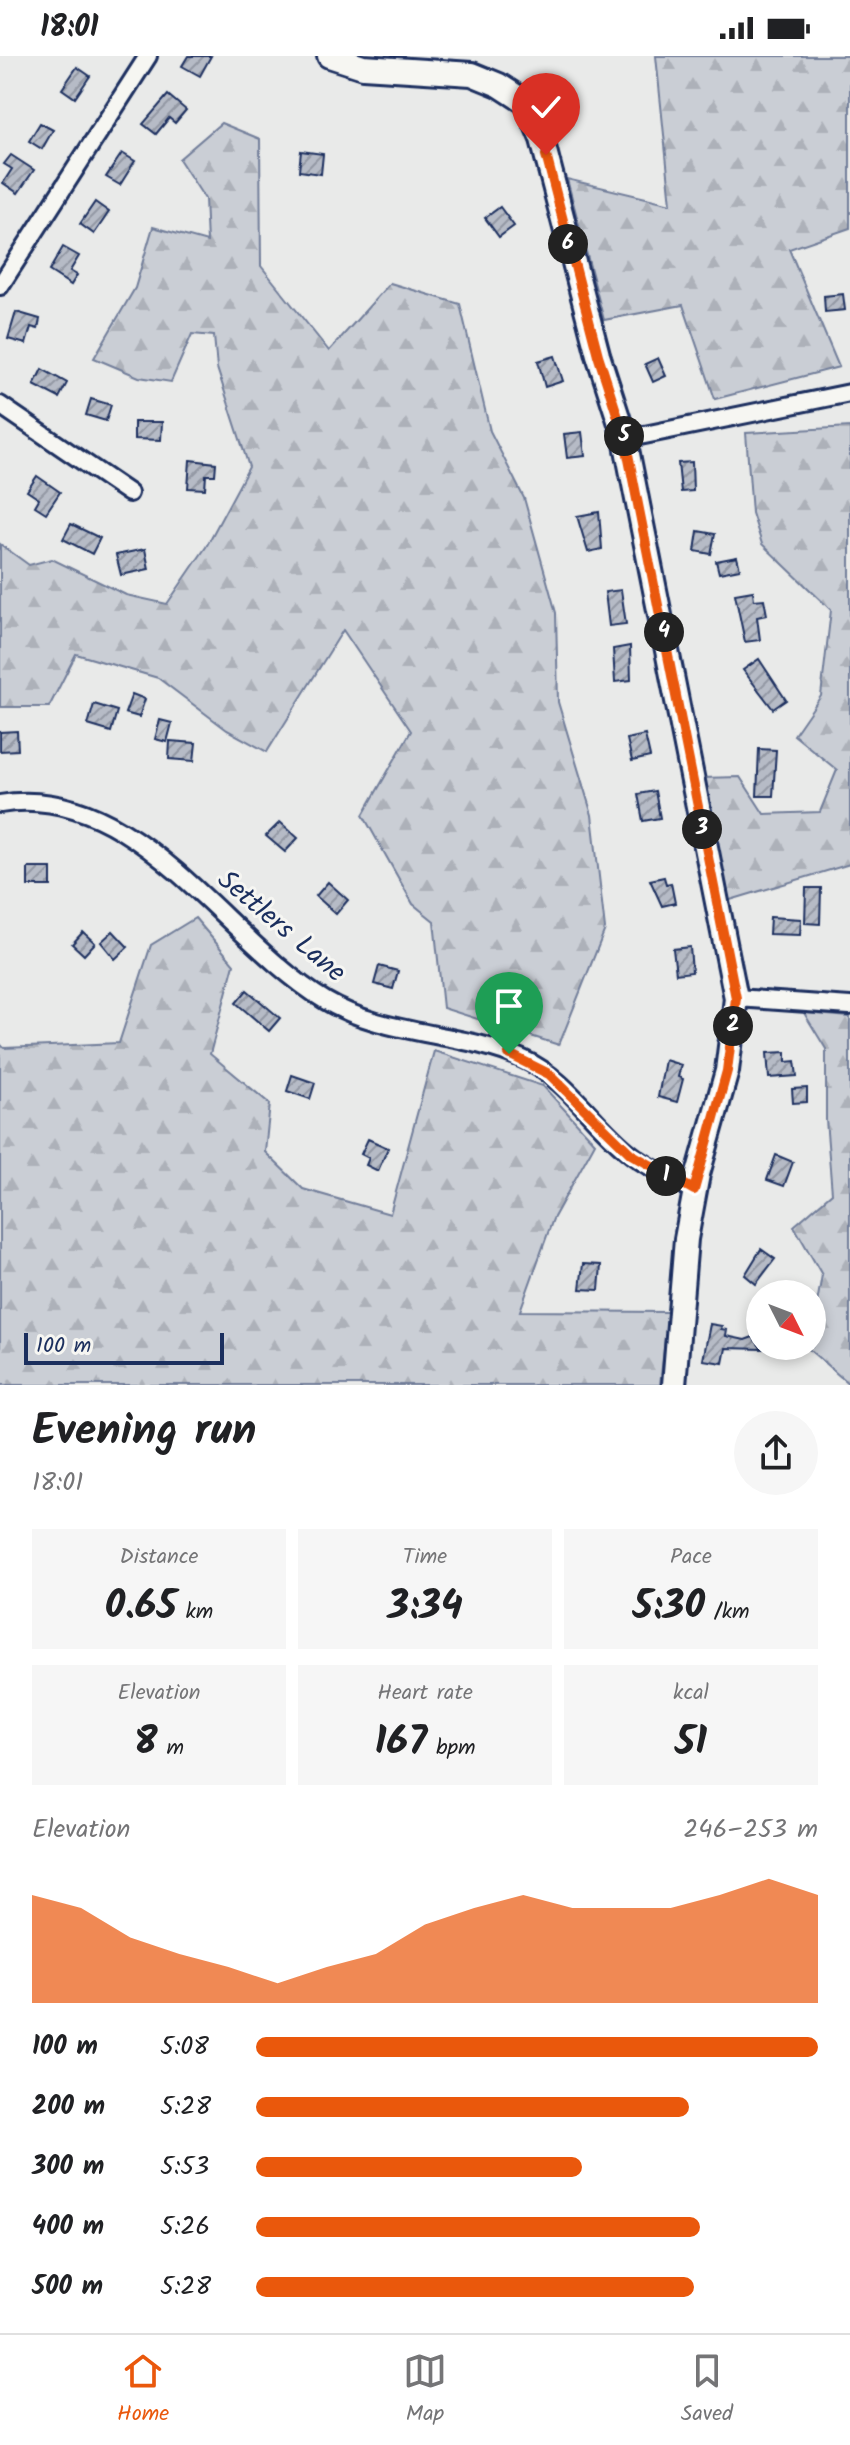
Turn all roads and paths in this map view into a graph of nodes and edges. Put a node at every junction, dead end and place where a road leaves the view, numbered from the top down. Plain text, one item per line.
1 (148, 56) edge
2 (329, 56) edge
3 (0, 286) edge
4 (850, 393) edge
5 (0, 405) edge
6 (625, 439) junction
7 (129, 493) dead end
8 (0, 804) edge
9 (736, 998) junction
10 (850, 1006) edge
11 (694, 1190) junction
12 (674, 1385) edge

1 - 3 street
2 - 6 street
4 - 6 street
5 - 7 street
6 - 9 street
8 - 11 street, Settlers Lane
9 - 10 street
9 - 11 street
11 - 12 street

